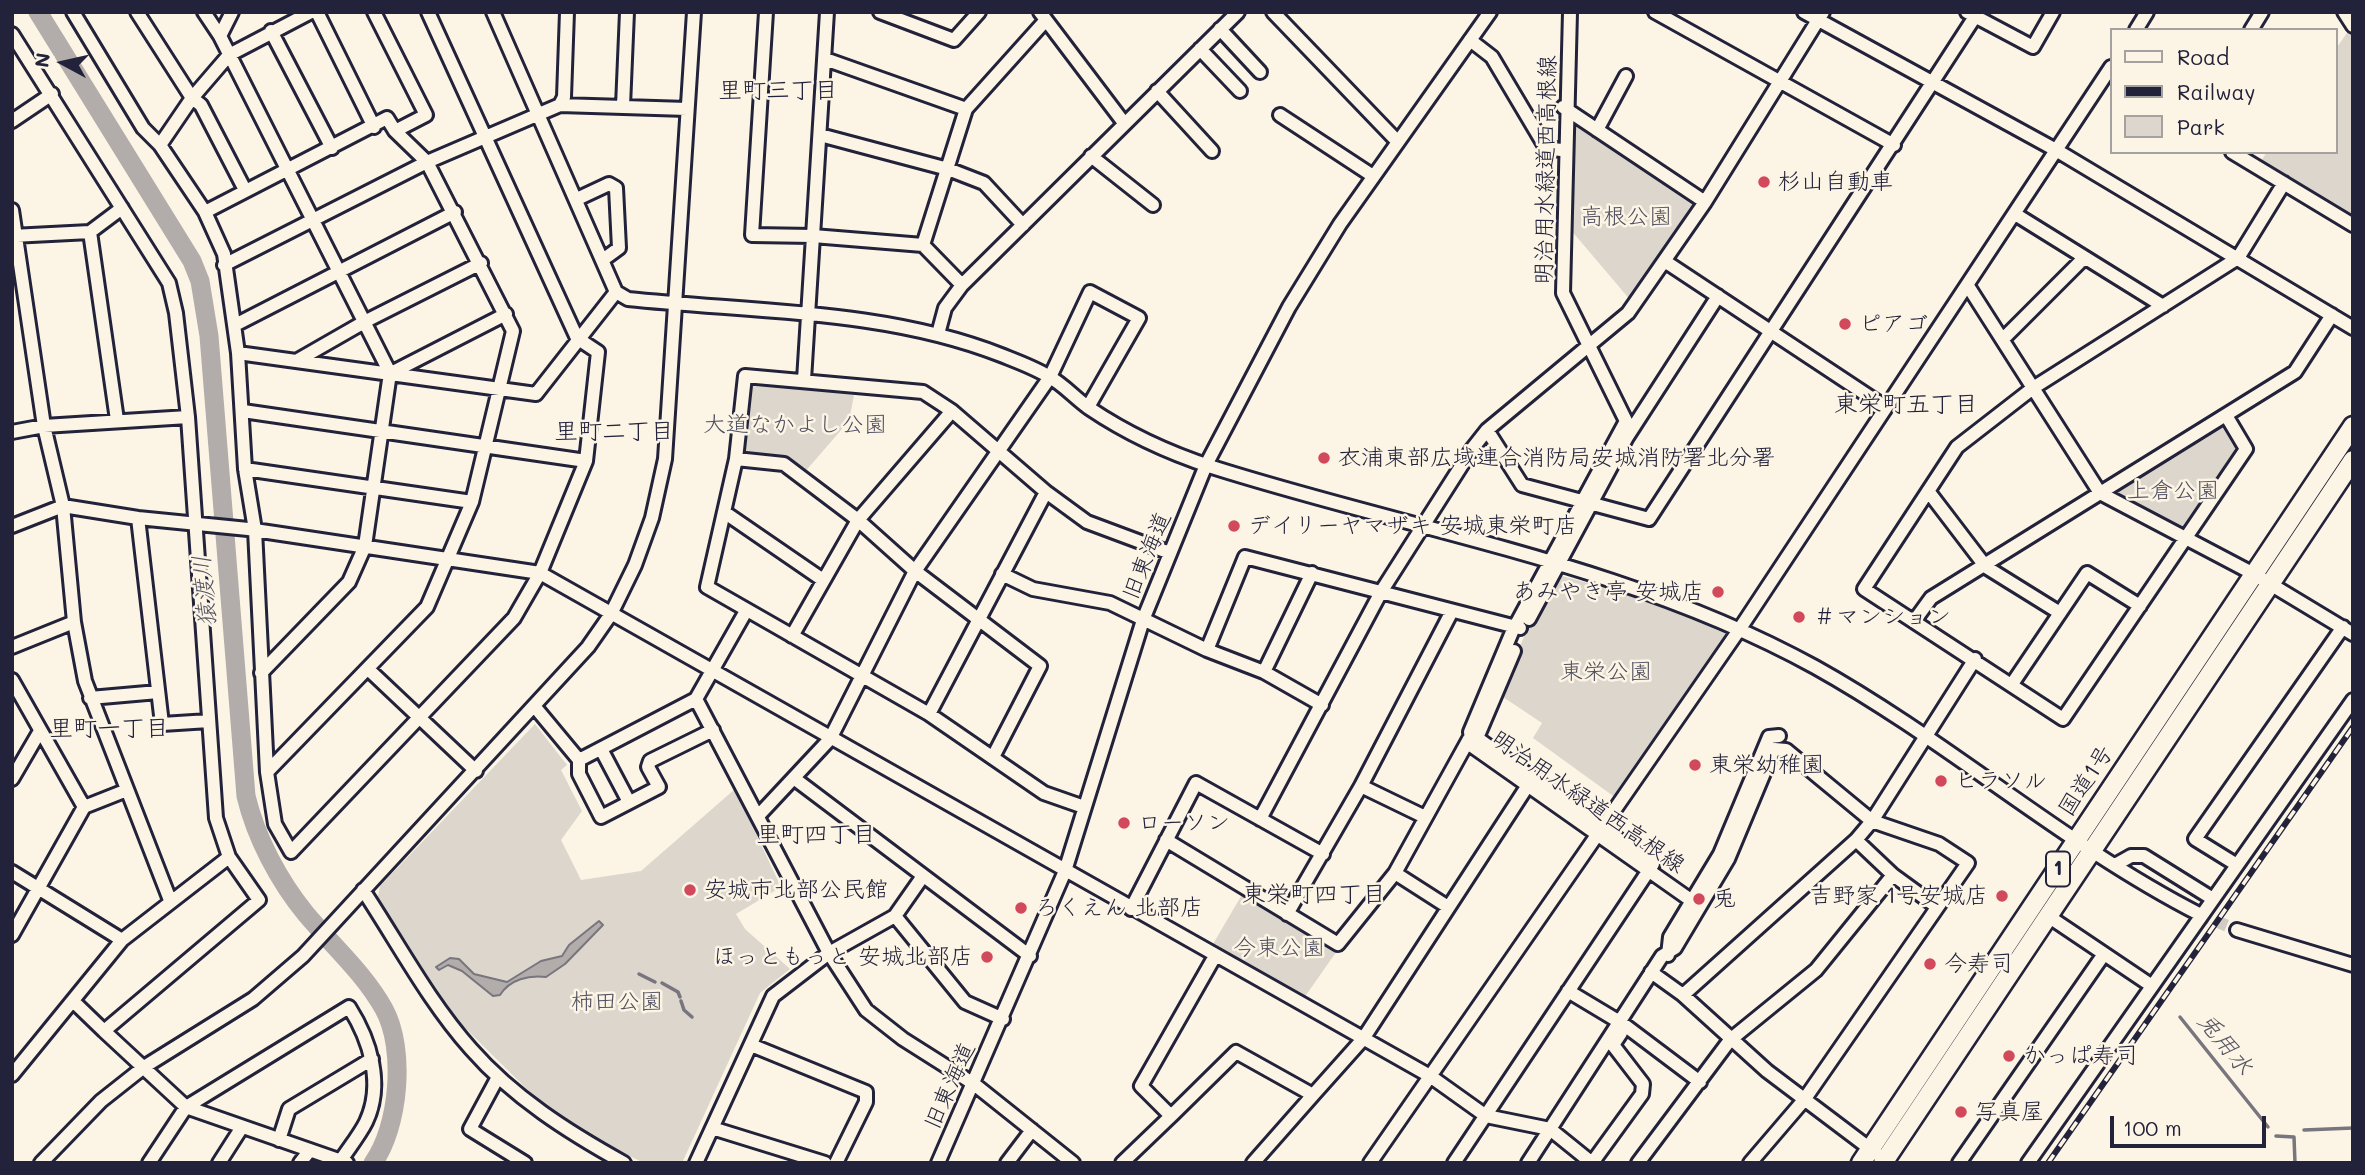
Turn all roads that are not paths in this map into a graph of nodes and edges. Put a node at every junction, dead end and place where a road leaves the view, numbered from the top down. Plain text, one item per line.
1 (73, 12) edge
2 (137, 12) edge
3 (204, 12) edge
4 (232, 12) edge
5 (311, 12) edge
6 (317, 12) edge
7 (374, 12) edge
8 (428, 12) edge
9 (493, 12) edge
10 (567, 12) edge
11 (627, 12) edge
12 (694, 12) edge
13 (766, 12) edge
14 (827, 12) edge
15 (880, 12) edge
16 (979, 12) edge
17 (1238, 12) edge
18 (1273, 12) edge
19 (1490, 12) edge
20 (1568, 12) edge
21 (1804, 12) edge
22 (2053, 12) edge
23 (2147, 12) edge
24 (2262, 12) edge
25 (2344, 12) edge
26 (1663, 14) edge
27 (1973, 14) edge
28 (1043, 16) edge
29 (1821, 16) edge
30 (911, 17) edge
31 (2353, 26) edge
32 (2137, 28) edge
33 (2252, 28) edge
34 (1220, 30) junction
35 (271, 31) junction
36 (12, 34) edge
37 (220, 36) junction
38 (1469, 40) junction
39 (1200, 49) junction
40 (229, 55) junction
41 (825, 59) junction
42 (1259, 72) dead end
43 (1626, 76) dead end
44 (2107, 81) edge
45 (1780, 82) junction
46 (1935, 83) junction
47 (1157, 91) junction
48 (1240, 91) dead end
49 (52, 94) junction
50 (192, 98) junction
51 (560, 105) junction
52 (624, 106) junction
53 (687, 109) junction
54 (1565, 109) junction
55 (966, 110) junction
56 (540, 113) junction
57 (1280, 115) dead end
58 (12, 121) edge
59 (1124, 123) junction
60 (374, 127) junction
61 (1597, 130) junction
62 (395, 131) junction
63 (486, 135) junction
64 (820, 135) junction
65 (1397, 141) junction
66 (160, 145) junction
67 (1894, 145) junction
68 (332, 148) junction
69 (1561, 150) junction
70 (2056, 150) junction
71 (1212, 151) dead end
72 (2235, 154) edge
73 (1091, 156) junction
74 (427, 162) junction
75 (948, 169) junction
76 (288, 170) junction
77 (1373, 176) junction
78 (2284, 183) junction
79 (245, 190) junction
80 (577, 199) junction
81 (1706, 202) junction
82 (1153, 205) dead end
83 (122, 208) junction
84 (12, 211) edge
85 (205, 212) junction
86 (455, 212) junction
87 (2015, 214) junction
88 (313, 222) junction
89 (1023, 225) junction
90 (2353, 225) edge
91 (90, 232) junction
92 (15, 235) edge
93 (813, 236) junction
94 (923, 246) junction
95 (2238, 258) junction
96 (604, 259) junction
97 (2087, 259) junction
98 (1666, 262) junction
99 (481, 263) junction
100 (225, 265) junction
101 (338, 271) junction
102 (962, 285) junction
103 (1968, 286) junction
104 (617, 292) junction
105 (1718, 296) junction
106 (676, 304) junction
107 (2164, 306) junction
108 (506, 314) junction
109 (808, 315) junction
110 (2332, 315) junction
111 (366, 321) junction
112 (234, 325) junction
113 (2353, 328) edge
114 (1773, 332) junction
115 (938, 334) junction
116 (577, 338) junction
117 (2003, 340) junction
118 (1587, 349) junction
119 (238, 354) junction
120 (298, 360) junction
121 (390, 373) junction
122 (1050, 377) junction
123 (804, 380) junction
124 (2034, 388) junction
125 (500, 391) junction
126 (1088, 407) junction
127 (1885, 407) junction
128 (243, 411) junction
129 (952, 411) junction
130 (188, 417) junction
131 (2227, 417) junction
132 (117, 420) junction
133 (44, 426) junction
134 (2353, 426) edge
135 (1487, 430) junction
136 (383, 431) junction
137 (12, 432) edge
138 (1625, 432) junction
139 (487, 446) junction
140 (997, 449) junction
141 (736, 459) junction
142 (2353, 460) edge
143 (586, 461) junction
144 (1206, 465) junction
145 (245, 469) junction
146 (372, 487) junction
147 (1928, 491) junction
148 (1046, 492) junction
149 (2100, 494) junction
150 (472, 502) junction
151 (1586, 504) junction
152 (63, 506) junction
153 (723, 512) junction
154 (138, 518) junction
155 (858, 520) junction
156 (194, 523) junction
157 (1423, 525) junction
158 (12, 526) edge
159 (252, 529) junction
160 (2186, 540) junction
161 (365, 546) junction
162 (1170, 554) junction
163 (447, 559) junction
164 (1555, 562) junction
165 (1986, 567) junction
166 (915, 571) junction
167 (540, 573) junction
168 (1002, 573) junction
169 (1312, 573) junction
170 (2252, 573) junction
171 (823, 580) junction
172 (2270, 583) junction
173 (1381, 592) junction
174 (2140, 606) junction
175 (746, 611) junction
176 (1452, 611) junction
177 (2060, 613) junction
178 (611, 614) junction
179 (980, 618) junction
180 (1143, 620) junction
181 (1915, 620) junction
182 (74, 622) junction
183 (1519, 628) junction
184 (1739, 630) junction
185 (2348, 630) edge
186 (792, 636) junction
187 (12, 647) edge
188 (1207, 650) junction
189 (1975, 659) junction
190 (368, 669) junction
191 (711, 672) junction
192 (261, 673) junction
193 (1264, 673) junction
194 (863, 676) junction
195 (12, 680) edge
196 (2012, 684) junction
197 (158, 692) junction
198 (90, 698) junction
199 (696, 699) junction
200 (2353, 700) edge
201 (1322, 705) junction
202 (535, 707) junction
203 (929, 714) junction
204 (419, 719) junction
205 (209, 721) junction
206 (713, 730) junction
207 (40, 731) junction
208 (1779, 736) dead end
209 (1474, 738) junction
210 (1926, 738) junction
211 (830, 739) junction
212 (601, 749) junction
213 (993, 757) junction
214 (579, 760) junction
215 (476, 771) junction
216 (267, 772) junction
217 (12, 779) edge
218 (795, 779) junction
219 (1530, 782) junction
220 (1361, 786) junction
221 (127, 790) junction
222 (628, 802) junction
223 (84, 807) junction
224 (1084, 807) junction
225 (760, 814) junction
226 (1425, 817) junction
227 (1260, 819) junction
228 (1872, 821) junction
229 (1598, 831) junction
230 (1166, 840) junction
231 (1856, 840) junction
232 (2077, 840) junction
233 (2093, 850) junction
234 (1323, 854) junction
235 (229, 857) junction
236 (2237, 864) junction
237 (2115, 865) junction
238 (12, 872) edge
239 (1065, 872) junction
240 (1648, 872) junction
241 (1395, 873) junction
242 (1893, 875) junction
243 (923, 876) junction
244 (40, 888) junction
245 (363, 890) junction
246 (2213, 899) junction
247 (170, 900) junction
248 (1692, 901) junction
249 (1448, 906) junction
250 (1937, 907) junction
251 (1131, 909) junction
252 (1287, 914) junction
253 (2199, 914) tunnel mouth
254 (895, 916) junction
255 (2048, 916) junction
256 (2237, 930) tunnel mouth
257 (12, 935) edge
258 (122, 940) junction
259 (1668, 951) junction
260 (829, 953) junction
261 (2104, 954) junction
262 (1030, 956) junction
263 (1215, 956) junction
264 (2353, 965) edge
265 (1654, 974) junction
266 (2152, 986) junction
267 (1568, 991) junction
268 (1683, 995) junction
269 (74, 1002) junction
270 (1003, 1019) junction
271 (1622, 1024) junction
272 (104, 1031) junction
273 (1363, 1039) junction
274 (1730, 1040) junction
275 (751, 1045) junction
276 (372, 1059) junction
277 (144, 1067) junction
278 (13, 1074) edge
279 (1430, 1076) junction
280 (498, 1077) junction
281 (1700, 1082) junction
282 (974, 1084) junction
283 (1314, 1095) junction
284 (1804, 1100) junction
285 (186, 1107) junction
286 (1171, 1116) junction
287 (1486, 1116) junction
288 (242, 1126) junction
289 (712, 1128) junction
290 (1550, 1129) junction
291 (1032, 1130) junction
292 (279, 1140) junction
293 (310, 1150) junction
294 (1875, 1159) edge
295 (342, 1162) edge
296 (41, 1163) edge
297 (149, 1163) edge
298 (219, 1163) edge
299 (300, 1163) edge
300 (525, 1163) edge
301 (624, 1163) edge
302 (696, 1163) edge
303 (825, 1163) edge
304 (836, 1163) edge
305 (938, 1163) edge
306 (1007, 1163) edge
307 (1073, 1163) edge
308 (1122, 1163) edge
309 (1253, 1163) edge
310 (1370, 1163) edge
311 (1454, 1163) edge
312 (1528, 1163) edge
313 (1592, 1163) edge
314 (1638, 1163) edge
315 (1750, 1163) edge
316 (1959, 1163) edge
317 (2028, 1163) edge

1 - 66 street
2 - 50 street
3 - 37 street
4 - 37 street
5 - 35 street
6 - 60 street
7 - 62 street
8 - 63 street
9 - 56 street
10 - 51 street
11 - 52 street
12 - 53 street
13 - 93 street
14 - 41 street
15 - 30 street
16 - 30 street
17 - 34 street
18 - 65 street
19 - 38 street, 旧東海道
20 - 54 street
21 - 29 street
22 - 27 street
23 - 32 street
24 - 33 street
25 - 31 street
26 - 45 street
27 - 46 street
28 - 55 street
28 - 59 street
29 - 45 street
29 - 46 street
34 - 39 street
34 - 42 street
35 - 40 street
35 - 68 street
36 - 49 street
37 - 40 street
38 - 65 street, 旧東海道
38 - 69 street
39 - 47 street
39 - 48 street
40 - 50 street
40 - 76 street
41 - 55 street
41 - 64 street
43 - 61 street
44 - 70 street
45 - 67 street
45 - 81 street
46 - 67 street
46 - 70 street
47 - 59 street
47 - 71 street
49 - 58 street
49 - 83 street
50 - 66 street
50 - 79 street
51 - 52 street
51 - 56 street
52 - 53 street
53 - 106 street
54 - 61 street
54 - 69 street
54 - 118 street, 明治用水緑道西高根線
55 - 75 street
56 - 63 street
56 - 80 street
57 - 77 street
59 - 73 street
60 - 62 street
60 - 68 street
61 - 81 street
62 - 74 street
63 - 74 street
63 - 116 street
64 - 75 street
64 - 93 street
65 - 77 street, 旧東海道
66 - 85 street
67 - 114 street
68 - 76 street
69 - 118 street
70 - 87 street
70 - 95 street
72 - 78 street
73 - 82 street
73 - 89 street
74 - 86 street
74 - 88 street
75 - 89 street
75 - 94 street
76 - 79 street
76 - 88 street
77 - 144 street, 旧東海道
78 - 90 street
78 - 95 street
79 - 85 street
80 - 96 street
80 - 96 street
81 - 98 street
83 - 91 street
83 - 130 street
84 - 92 street
85 - 100 street
86 - 99 street
86 - 101 street
87 - 97 street
87 - 103 street
88 - 100 street
88 - 101 street
89 - 102 street
91 - 92 street
91 - 132 street
92 - 133 street
93 - 94 street
93 - 109 street
94 - 102 street
95 - 107 street
95 - 110 street
96 - 104 street
97 - 107 street
97 - 117 street
98 - 105 street
98 - 118 street
99 - 108 street
99 - 111 street
100 - 112 street
101 - 111 street
101 - 112 street
102 - 115 street
103 - 117 street
103 - 127 street
104 - 106 street
104 - 116 street
105 - 114 street
105 - 138 street, 明治用水緑道西高根線
106 - 109 street
106 - 178 street
107 - 124 street
108 - 121 street
108 - 125 street
109 - 115 street
109 - 123 street
110 - 113 street
110 - 131 street
111 - 120 street
111 - 121 street
112 - 119 street
114 - 127 street
114 - 151 street
115 - 122 street
116 - 125 street
116 - 143 street
117 - 124 street
118 - 135 street
118 - 138 street
119 - 120 street
119 - 128 street
120 - 121 street
121 - 125 street
121 - 136 street
122 - 126 street
122 - 126 street
122 - 140 street
123 - 129 street
123 - 141 street
124 - 147 street
124 - 149 street
125 - 139 street
126 - 144 street
127 - 184 street
128 - 136 street
128 - 145 street
129 - 140 street
129 - 155 street
130 - 132 street
130 - 156 street
131 - 149 street
131 - 160 street
132 - 133 street
133 - 137 street
133 - 152 street
134 - 170 highway, 国道1号 / 1
135 - 151 street
135 - 157 street
136 - 139 street
136 - 146 street
138 - 151 street, 明治用水緑道西高根線
139 - 143 street
139 - 150 street
140 - 148 street
140 - 166 street
141 - 153 street
141 - 155 street
142 - 172 highway, 国道1号 / 1
143 - 167 street
144 - 157 street
144 - 162 street, 旧東海道
145 - 146 street
145 - 159 street
146 - 150 street
146 - 161 street
147 - 165 street
147 - 181 street
148 - 162 street
148 - 168 street
149 - 160 street
149 - 165 street
150 - 163 street
151 - 164 street, 明治用水緑道西高根線
152 - 154 street
152 - 158 street
152 - 182 street
153 - 171 street
153 - 175 street
154 - 156 street
154 - 197 street
155 - 166 street
155 - 171 street
156 - 159 street
156 - 205 street
157 - 164 street
157 - 173 street
159 - 161 street
159 - 192 street
160 - 170 street
160 - 174 street
161 - 163 street
161 - 192 street
162 - 180 street, 旧東海道
163 - 167 street
163 - 190 street
164 - 183 street, 明治用水緑道西高根線
164 - 184 street
165 - 177 street
165 - 181 street
166 - 179 street
166 - 194 street
167 - 178 street
167 - 204 street
168 - 179 street
168 - 180 street
169 - 173 street
169 - 188 street
169 - 193 street
170 - 172 street
170 - 232 highway, 国道1号 / 1
171 - 186 street
172 - 185 street
172 - 233 highway, 国道1号 / 1
173 - 176 street
173 - 201 street
174 - 177 street
174 - 196 street
175 - 186 street
175 - 191 street
176 - 183 street
176 - 220 street
177 - 196 street
178 - 191 street
178 - 202 street
179 - 203 street
179 - 213 street
180 - 188 street
180 - 224 street, 旧東海道
181 - 189 street
182 - 187 street
182 - 198 street
183 - 209 street, 明治用水緑道西高根線
184 - 210 street
184 - 229 street
185 - 236 street
186 - 194 street
188 - 193 street
189 - 196 street
189 - 210 street
190 - 204 street
190 - 216 street
191 - 199 street
191 - 211 street
192 - 216 street
193 - 201 street
194 - 203 street
194 - 211 street
195 - 207 street
197 - 198 street
197 - 205 street
198 - 221 street
199 - 206 street
199 - 212 street
200 - 236 street
201 - 227 street
202 - 214 street
202 - 215 street
203 - 213 street
204 - 215 street
204 - 216 street
205 - 235 street
206 - 222 street
206 - 225 street
207 - 217 street
207 - 223 street
208 - 248 street
209 - 219 street, 明治用水緑道西高根線
209 - 226 street
210 - 228 street
210 - 232 street
211 - 218 street
211 - 239 street
212 - 214 street
212 - 222 street
213 - 224 street
214 - 222 street
215 - 245 street
218 - 225 street
218 - 243 street
219 - 229 street, 明治用水緑道西高根線
219 - 249 street
220 - 226 street
220 - 234 street
221 - 223 street
221 - 247 street
223 - 244 street
224 - 239 street, 旧東海道
225 - 260 street
226 - 241 street
227 - 230 street
227 - 234 street
228 - 231 street
228 - 250 street
228 - 259 street
229 - 240 street, 明治用水緑道西高根線
229 - 279 street
230 - 251 street
230 - 252 street
231 - 242 street
231 - 268 street
232 - 233 street
232 - 294 highway, 国道1号 / 1
233 - 237 street
233 - 255 highway, 国道1号 / 1
234 - 252 street
235 - 247 street
235 - 272 street
236 - 246 street
237 - 246 street
237 - 253 street
238 - 244 street
239 - 251 street
239 - 262 street, 旧東海道
240 - 248 street, 明治用水緑道西高根線
240 - 267 street
241 - 249 street
241 - 252 street
242 - 250 street
242 - 274 street
243 - 254 street
243 - 262 street
244 - 257 street
244 - 258 street
245 - 277 street
245 - 280 street
246 - 266 street
247 - 258 street
248 - 259 street, 明治用水緑道西高根線
249 - 273 street
250 - 284 street
251 - 263 street
254 - 260 street
254 - 270 street
255 - 261 street
255 - 294 highway, 国道1号 / 1
256 - 264 street
258 - 269 street
259 - 265 street, 明治用水緑道西高根線
260 - 275 street
260 - 282 street
261 - 266 street
261 - 316 street
262 - 270 street, 旧東海道
263 - 273 street
263 - 286 street
265 - 268 street
265 - 271 street, 明治用水緑道西高根線
266 - 317 street
267 - 271 street
267 - 287 street
268 - 274 street
269 - 272 street
269 - 278 street
270 - 282 street, 旧東海道
271 - 281 street
271 - 290 street
271 - 313 street, 明治用水緑道西高根線
272 - 277 street
273 - 279 street
273 - 283 street
274 - 281 street
274 - 284 street
275 - 289 street
275 - 304 street
276 - 285 street
276 - 292 street
276 - 295 street
277 - 285 street
277 - 296 street
279 - 287 street
279 - 310 street
280 - 300 street
280 - 301 street
281 - 314 street
282 - 291 street
282 - 305 street, 旧東海道
283 - 286 street
283 - 309 street
284 - 294 street
284 - 315 street
285 - 288 street
285 - 297 street
286 - 308 street
287 - 290 street
287 - 311 street
288 - 292 street
288 - 298 street
289 - 302 street
289 - 303 street
290 - 312 street
290 - 313 street
291 - 306 street
291 - 307 street
292 - 293 street
293 - 295 street
293 - 299 street

